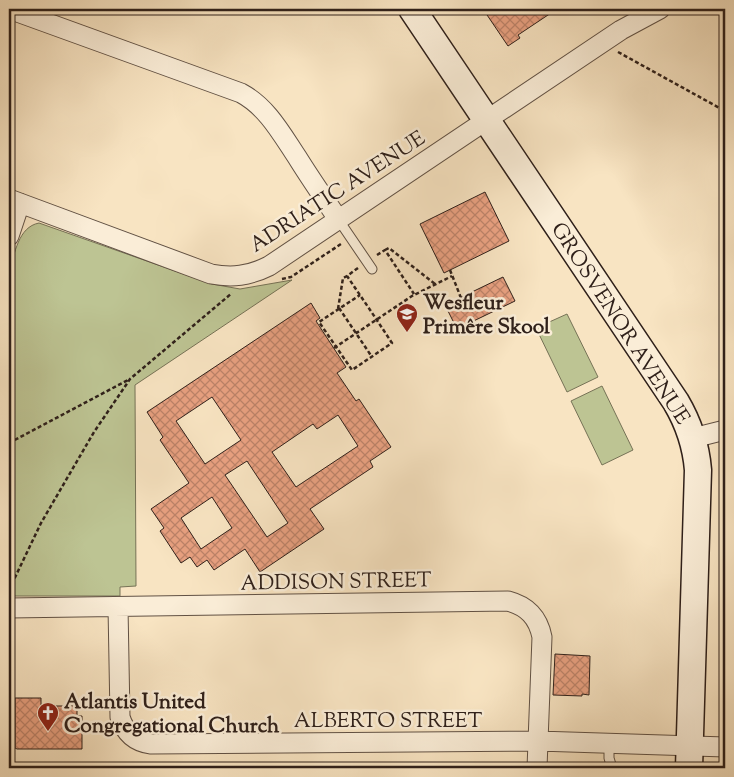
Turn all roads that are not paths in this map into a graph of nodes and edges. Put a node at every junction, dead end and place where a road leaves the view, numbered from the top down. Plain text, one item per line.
1 (9, 9) edge
2 (412, 9) edge
3 (660, 9) edge
4 (486, 120) junction
5 (15, 201) edge
6 (338, 219) junction
7 (9, 236) edge
8 (369, 266) road end
9 (725, 430) edge
10 (693, 438) junction
11 (118, 606) junction
12 (9, 608) edge
13 (538, 741) junction
14 (609, 743) junction
15 (725, 747) edge
16 (689, 757) edge
17 (537, 768) edge
18 (612, 768) edge

1 - 6 street
2 - 4 street, GROSVENOR AVENUE
3 - 4 street, ADRIATIC AVENUE
4 - 6 street, ADRIATIC AVENUE
4 - 10 street, GROSVENOR AVENUE
5 - 6 street, ADRIATIC AVENUE
5 - 7 street
6 - 8 lane
9 - 10 street
10 - 16 street, GROSVENOR AVENUE
11 - 12 street, ADDISON STREET
11 - 13 street, ALBERTO STREET
11 - 13 street, ADDISON STREET
13 - 14 street, ALBERTO STREET
13 - 17 street, ADDISON STREET
14 - 16 street, ALBERTO STREET
14 - 18 lane
15 - 16 street, ALBERTO STREET

